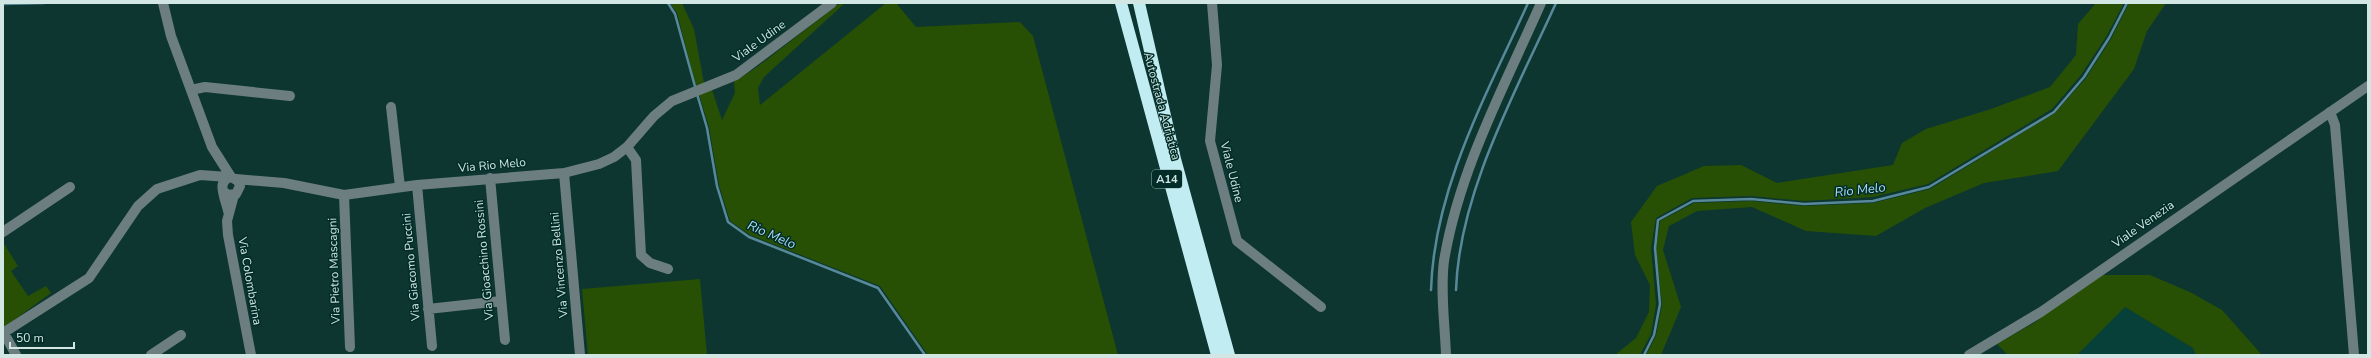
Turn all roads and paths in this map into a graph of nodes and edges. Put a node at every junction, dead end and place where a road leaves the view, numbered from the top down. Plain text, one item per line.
1 (163, 3) edge
2 (832, 3) edge
3 (1120, 3) edge
4 (1139, 3) edge
5 (1212, 3) edge
6 (1541, 3) edge
7 (2368, 86) edge
8 (191, 90) junction
9 (697, 90) joint
10 (290, 96) dead end
11 (391, 107) dead end
12 (2330, 112) junction
13 (627, 148) junction
14 (564, 172) junction
15 (200, 174) junction
16 (232, 177) junction
17 (490, 178) junction
18 (264, 181) junction
19 (417, 185) junction
20 (70, 187) dead end
21 (400, 187) junction
22 (223, 190) junction
23 (236, 193) junction
24 (344, 195) junction
25 (228, 211) junction
26 (3, 232) edge
27 (668, 268) dead end
28 (501, 301) junction
29 (1320, 307) dead end
30 (428, 309) junction
31 (3, 333) edge
32 (181, 335) dead end
33 (505, 340) dead end
34 (432, 346) dead end
35 (350, 347) dead end
36 (16, 355) edge
37 (151, 355) edge
38 (251, 355) edge
39 (580, 355) edge
40 (1217, 355) edge
41 (1229, 355) edge
42 (1446, 355) edge
43 (1969, 355) edge
44 (2354, 355) edge

1 - 8 street
2 - 9 street, Viale Udine
3 - 40 highway, Autostrada Adriatica / A14
4 - 41 highway, Autostrada Adriatica / A14
5 - 29 street, Viale Udine
6 - 42 street
7 - 12 street, Viale Venezia
8 - 10 street
8 - 16 street
9 - 13 street, Via Rio Melo
11 - 21 street
12 - 43 street, Viale Venezia
12 - 44 street
13 - 14 street, Via Rio Melo
13 - 27 street
14 - 17 street, Via Rio Melo
14 - 39 street, Via Vincenzo Bellini
15 - 16 street, Via Rio Melo
15 - 22 street
15 - 31 street
16 - 18 street, Via Rio Melo
16 - 22 street
16 - 23 street
17 - 19 street, Via Rio Melo
17 - 28 street, Via Gioacchino Rossini
18 - 23 street, Via Rio Melo
18 - 24 street, Via Rio Melo
19 - 21 street, Via Rio Melo
19 - 30 street, Via Giacomo Puccini
20 - 26 street
21 - 24 street, Via Rio Melo
22 - 23 street
22 - 25 street, Via Colombarina
23 - 25 street, Via Colombarina
24 - 35 street, Via Pietro Mascagni
25 - 38 street, Via Colombarina
28 - 30 street
28 - 33 street, Via Gioacchino Rossini
30 - 34 street, Via Giacomo Puccini
31 - 36 street
32 - 37 street

